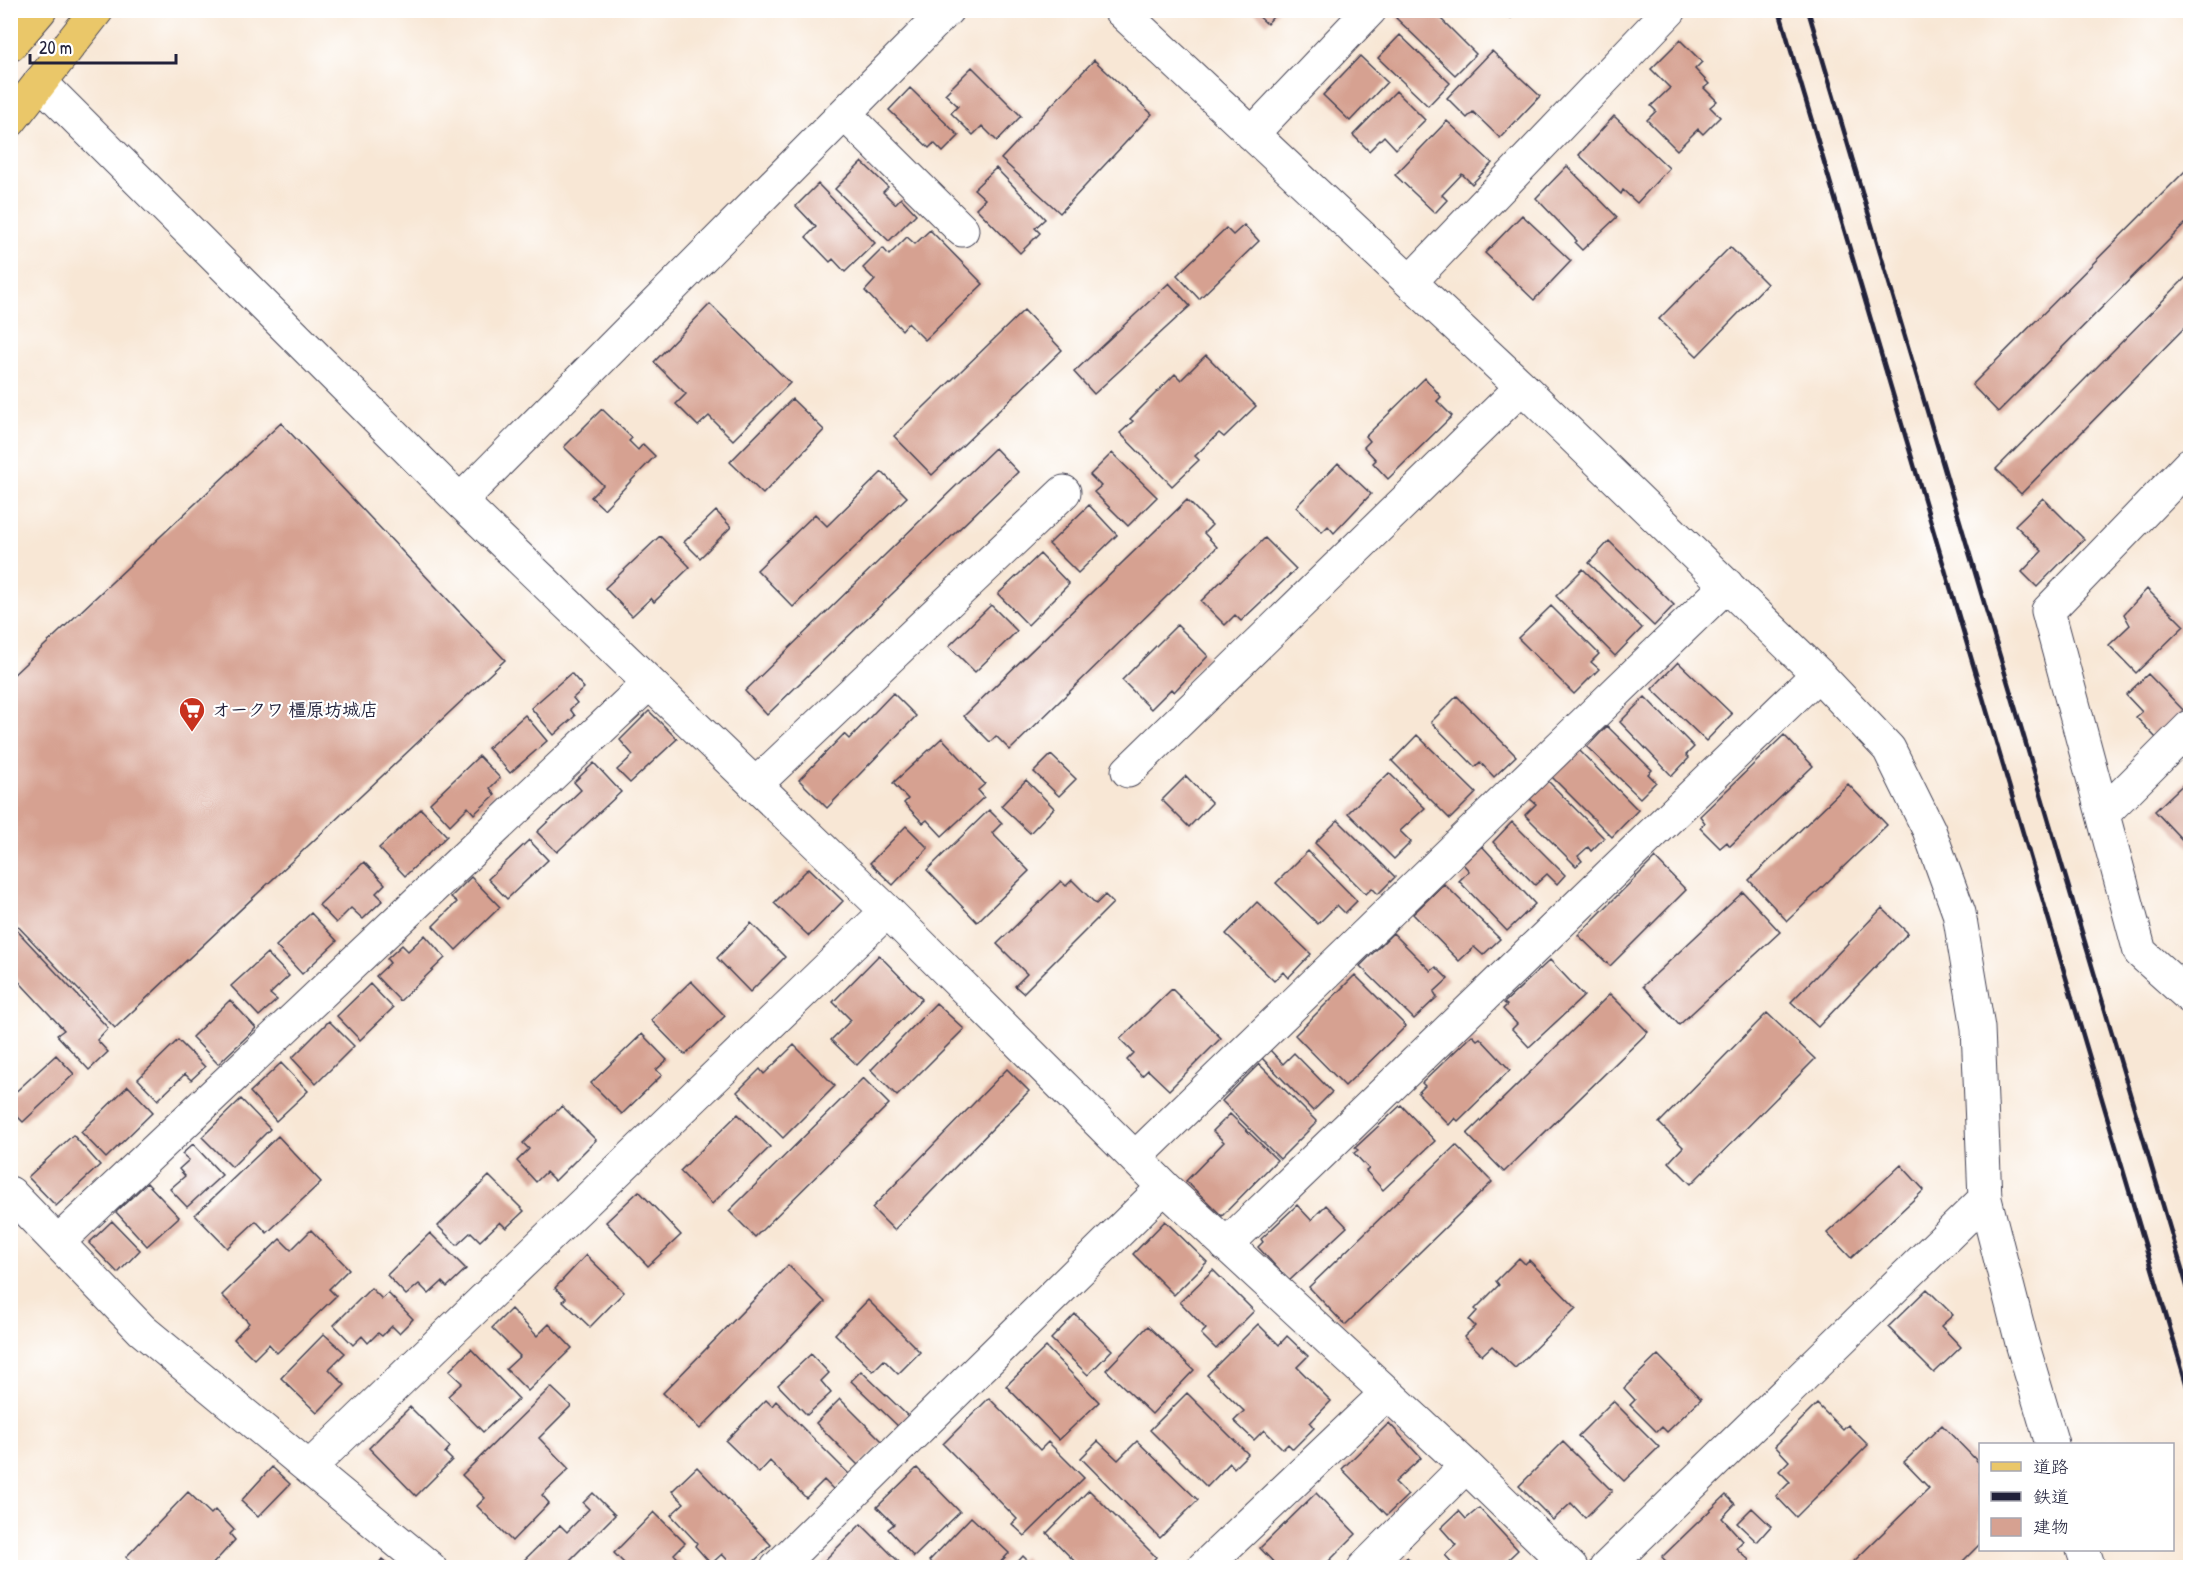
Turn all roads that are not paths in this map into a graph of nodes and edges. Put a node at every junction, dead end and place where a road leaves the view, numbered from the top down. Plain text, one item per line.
1 (40, 10) edge
2 (97, 10) edge
3 (947, 10) edge
4 (1120, 10) edge
5 (1370, 10) edge
6 (1670, 10) edge
7 (10, 45) edge
8 (40, 82) junction
9 (845, 114) junction
10 (10, 121) edge
11 (1252, 134) junction
12 (962, 230) dead end
13 (1410, 282) junction
14 (1522, 387) junction
15 (2190, 464) edge
16 (1064, 492) dead end
17 (460, 501) junction
18 (1727, 585) junction
19 (1818, 674) junction
20 (649, 683) junction
21 (2190, 727) edge
22 (1128, 771) dead end
23 (755, 785) junction
24 (2103, 814) junction
25 (887, 911) junction
26 (2190, 995) edge
27 (1136, 1157) junction
28 (1164, 1187) junction
29 (10, 1193) edge
30 (1985, 1199) junction
31 (57, 1242) junction
32 (1226, 1245) junction
33 (1386, 1395) junction
34 (2052, 1443) edge
35 (1466, 1466) junction
36 (310, 1467) junction
37 (2084, 1551) edge
38 (430, 1568) edge
39 (777, 1568) edge
40 (1203, 1568) edge
41 (1364, 1568) edge
42 (1571, 1568) edge
43 (1606, 1568) edge
44 (2089, 1568) edge

1 - 7 main road
2 - 8 main road
3 - 9 street
4 - 11 street
5 - 11 street
6 - 13 street
8 - 10 main road
8 - 17 street
9 - 12 street
9 - 17 street
11 - 13 street
13 - 14 street
14 - 18 street
14 - 22 street
15 - 24 street
16 - 23 street
17 - 20 street
18 - 19 street
18 - 27 street
19 - 30 street
19 - 32 street
20 - 23 street
20 - 31 street
21 - 24 street
23 - 25 street
24 - 26 street
25 - 27 street
25 - 36 street
27 - 28 street
28 - 32 street
28 - 39 street
29 - 31 street
30 - 34 street
30 - 43 street
31 - 36 street
32 - 33 street
33 - 35 street
33 - 40 street
35 - 41 street
35 - 42 street
36 - 38 street
37 - 44 street

